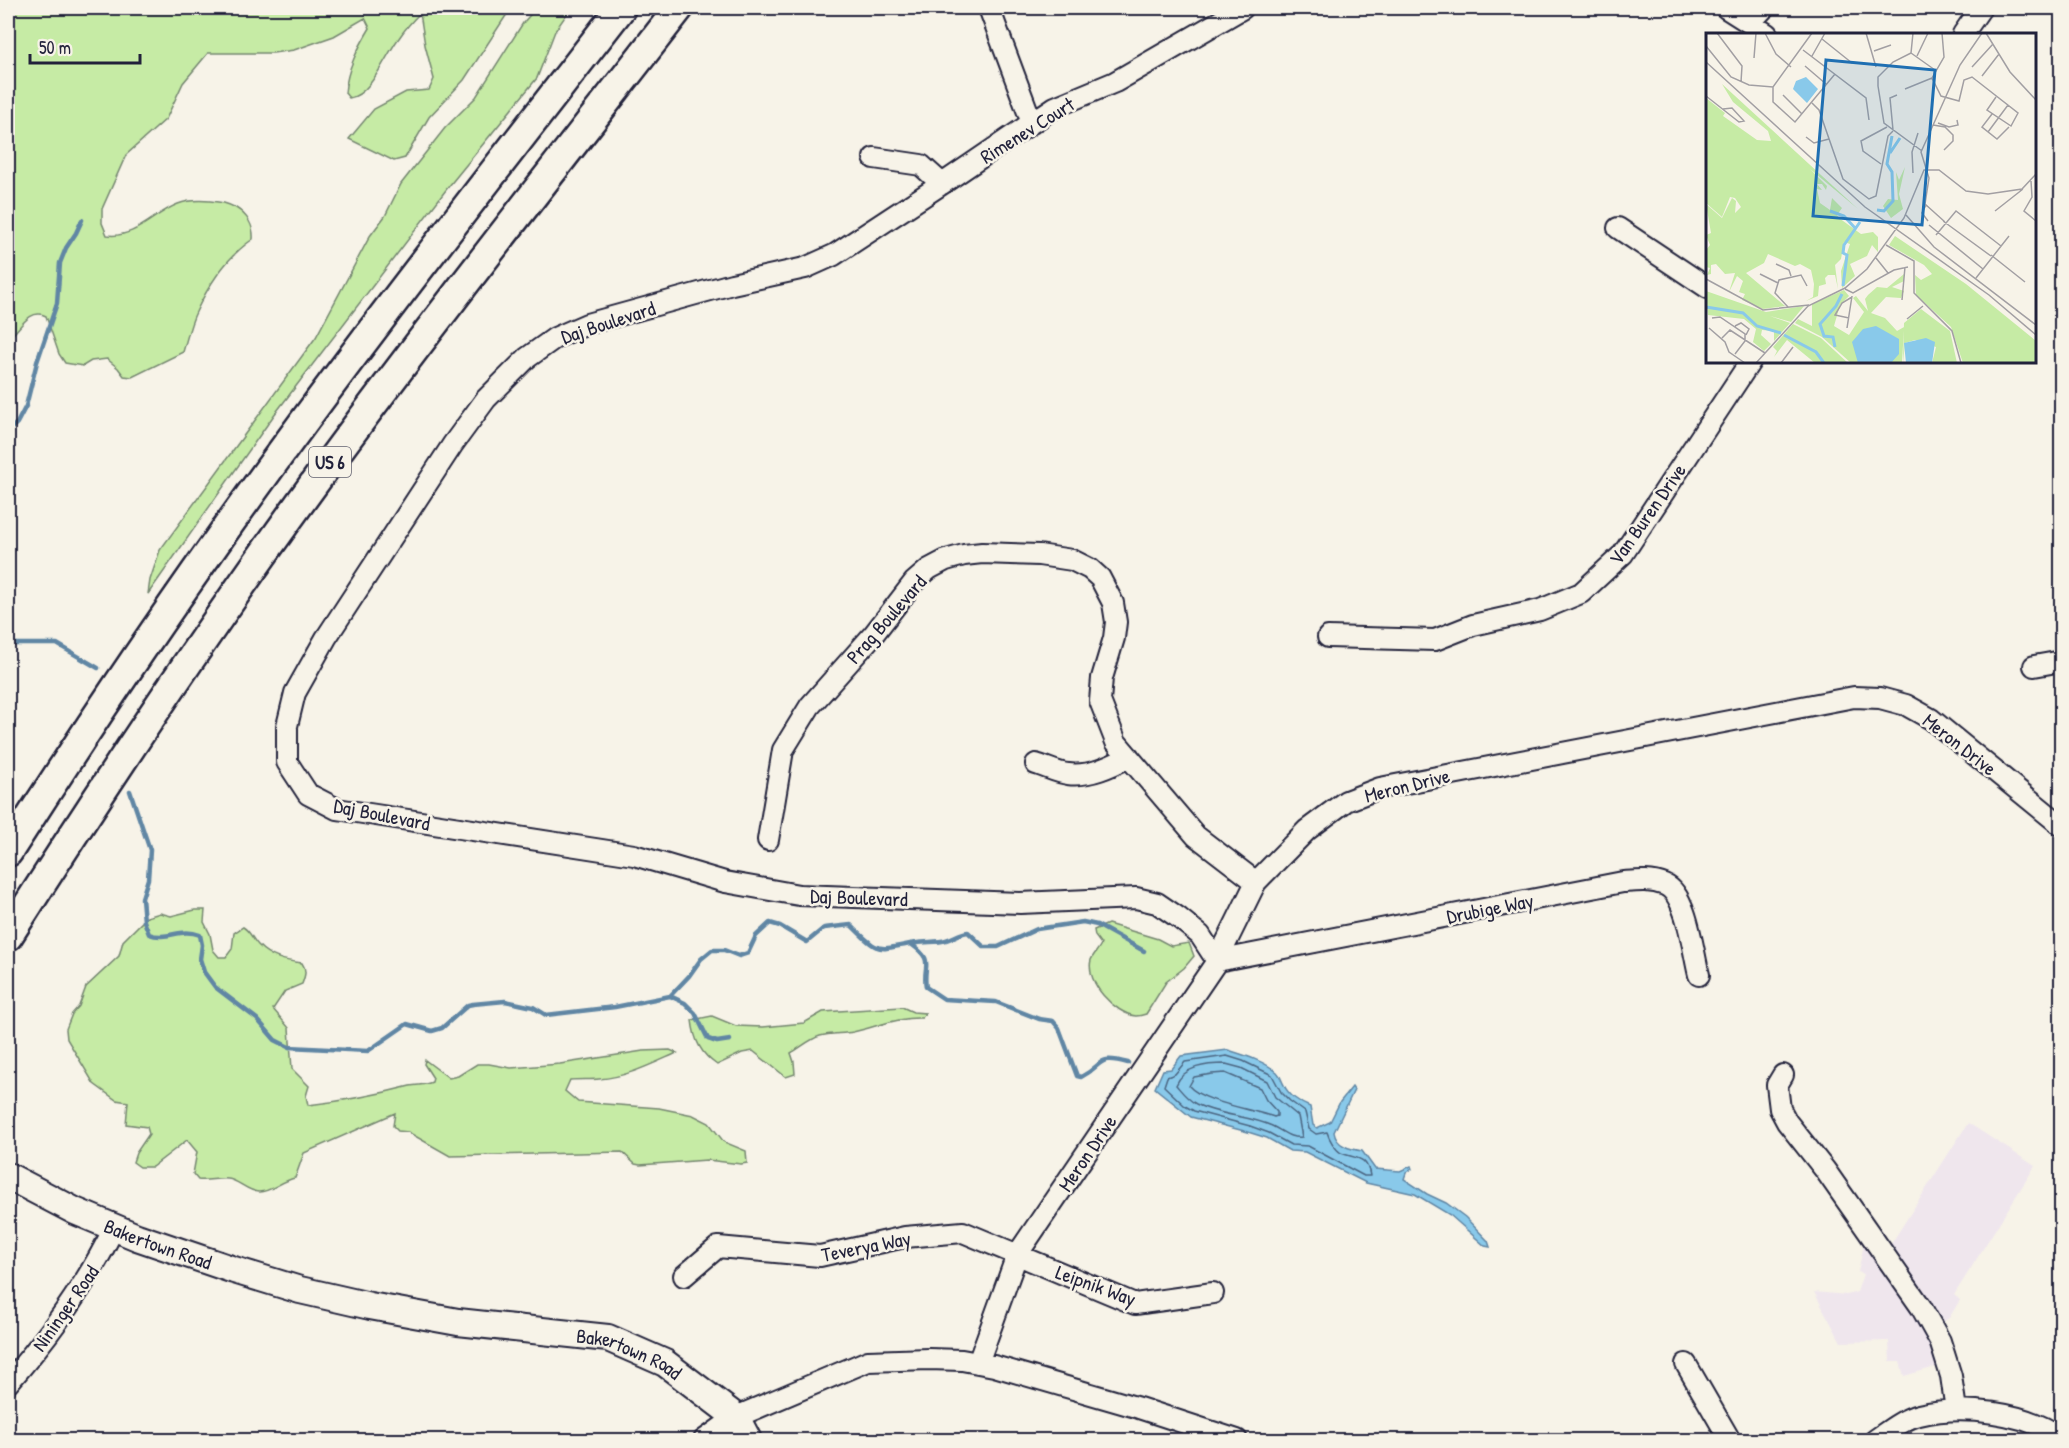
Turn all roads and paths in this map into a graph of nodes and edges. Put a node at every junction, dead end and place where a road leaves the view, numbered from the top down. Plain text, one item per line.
1 (621, 8) edge
2 (679, 8) edge
3 (989, 8) edge
4 (1243, 8) edge
5 (1726, 8) edge
6 (1764, 8) edge
7 (1981, 8) edge
8 (1750, 23) junction
9 (1765, 33) edge
10 (1964, 33) edge
11 (1032, 123) junction
12 (874, 158) dead end
13 (942, 184) junction
14 (1618, 228) dead end
15 (1706, 287) edge
16 (1749, 363) edge
17 (1328, 637) dead end
18 (2061, 661) edge
19 (2034, 666) dead end
20 (1129, 757) junction
21 (1036, 764) dead end
22 (2061, 826) edge
23 (768, 840) dead end
24 (8, 852) edge
25 (1256, 882) junction
26 (8, 936) edge
27 (1217, 961) junction
28 (1699, 975) dead end
29 (1782, 1075) dead end
30 (8, 1176) edge
31 (114, 1228) junction
32 (1017, 1255) junction
33 (684, 1276) dead end
34 (1213, 1293) dead end
35 (978, 1363) junction
36 (1686, 1364) dead end
37 (8, 1383) edge
38 (1956, 1410) junction
39 (736, 1417) junction
40 (2061, 1439) edge
41 (704, 1440) edge
42 (748, 1440) edge
43 (1237, 1440) edge
44 (1730, 1440) edge
45 (1875, 1440) edge

1 - 24 highway, US 6
2 - 26 highway, US 6
3 - 11 street
4 - 11 street, Rimenev Court
5 - 8 street
6 - 8 street
7 - 10 street
8 - 9 street
11 - 13 street, Rimenev Court
12 - 13 street
13 - 27 street, Daj Boulevard
14 - 15 street
16 - 17 street, Van Buren Drive
18 - 19 street
20 - 21 street
20 - 23 street, Prag Boulevard
20 - 25 street, Prag Boulevard
22 - 25 street, Meron Drive
25 - 27 street, Meron Drive
27 - 28 street, Drubige Way
27 - 32 street, Meron Drive
29 - 38 street
30 - 31 main road, Bakertown Road
31 - 37 street, Nininger Road
31 - 39 main road, Bakertown Road
32 - 33 street, Teverya Way
32 - 34 street, Leipnik Way
32 - 35 street, Meron Drive
35 - 39 street
35 - 43 street
36 - 44 street
38 - 40 street
38 - 45 street
39 - 41 street
39 - 42 main road

